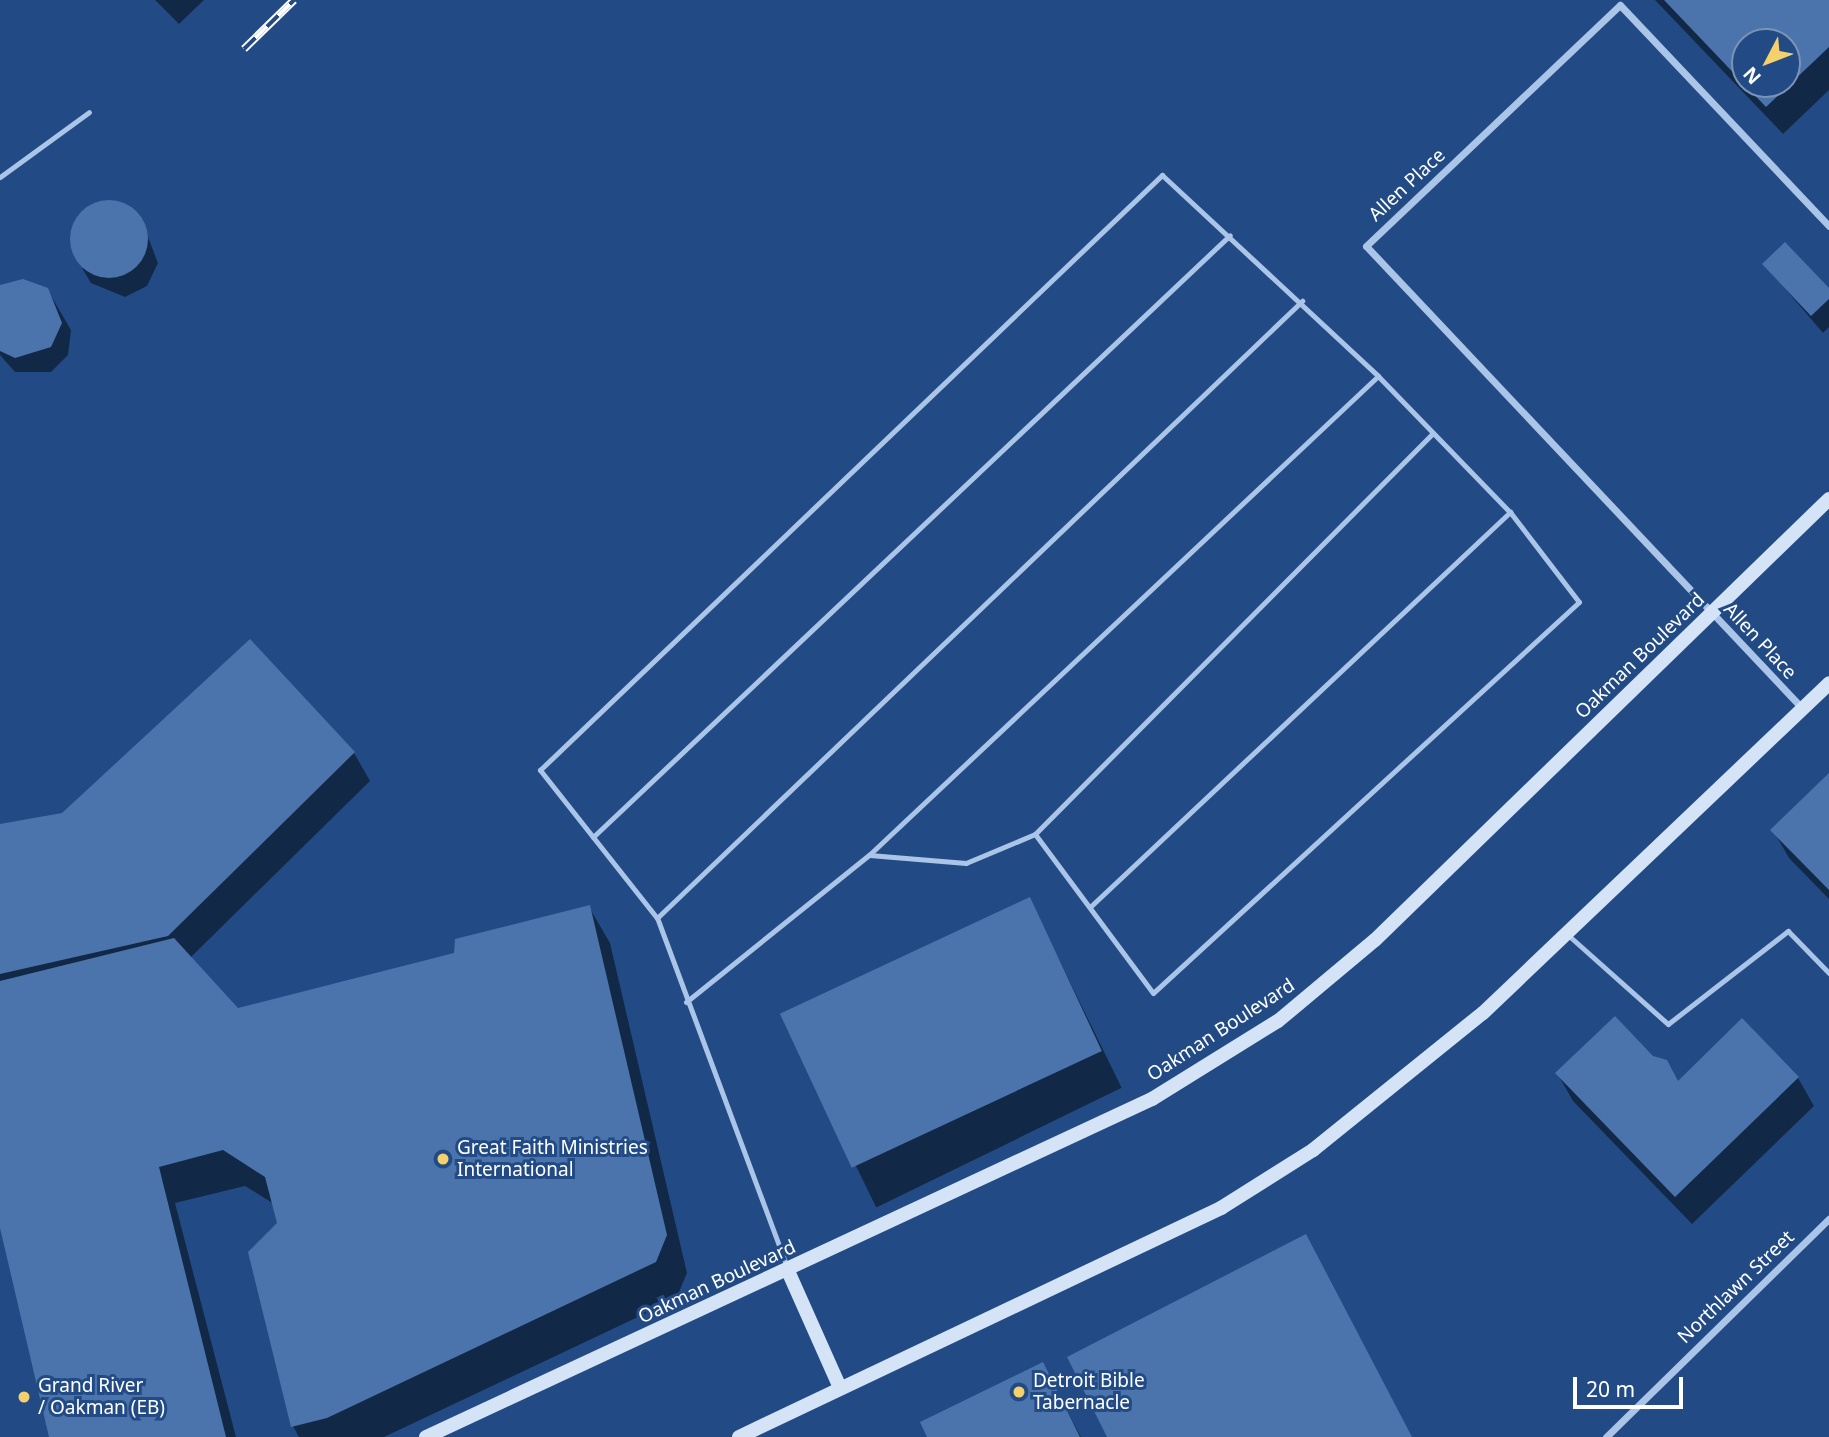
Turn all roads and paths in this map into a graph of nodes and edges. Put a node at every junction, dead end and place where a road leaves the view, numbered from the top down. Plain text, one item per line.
1 (89, 112) dead end
2 (0, 177) edge
3 (1829, 226) edge
4 (1230, 235) junction
5 (1302, 301) junction
6 (1378, 376) junction
7 (1433, 433) junction
8 (1829, 499) edge
9 (1510, 512) junction
10 (1712, 613) junction
11 (1829, 683) edge
12 (1802, 709) junction
13 (1035, 834) junction
14 (593, 837) junction
15 (869, 855) junction
16 (1090, 907) junction
17 (657, 918) junction
18 (1566, 933) junction
19 (1829, 973) edge
20 (686, 1002) junction
21 (1829, 1219) edge
22 (788, 1270) junction
23 (841, 1388) junction
24 (761, 1432) edge
25 (426, 1437) edge
26 (739, 1437) edge
27 (1606, 1437) edge

1 - 2 lane
3 - 10 street, Allen Place
4 - 5 lane
4 - 14 lane
4 - 14 lane
5 - 6 lane
5 - 17 lane
6 - 7 lane
6 - 15 lane
7 - 9 lane
7 - 13 lane
8 - 10 street, Oakman Boulevard
9 - 16 lane
9 - 16 lane
10 - 12 street, Allen Place
10 - 22 street, Oakman Boulevard
11 - 12 street
12 - 18 street
13 - 15 lane
13 - 16 lane
14 - 17 lane
15 - 20 lane
17 - 20 lane
18 - 19 lane
18 - 23 street
20 - 22 lane
21 - 27 street, Northlawn Street
22 - 23 street
22 - 25 street, Oakman Boulevard
23 - 24 street
24 - 26 street

